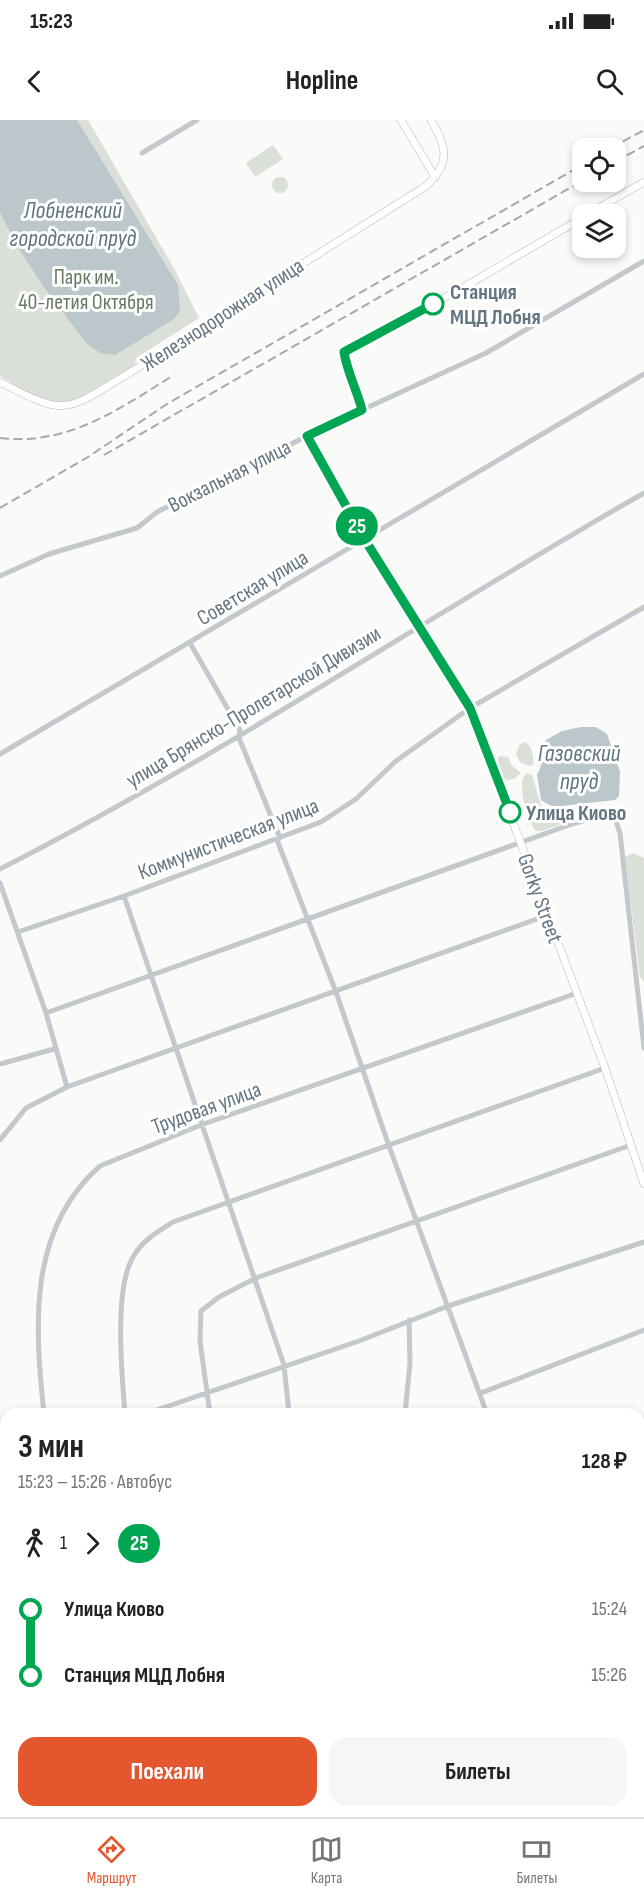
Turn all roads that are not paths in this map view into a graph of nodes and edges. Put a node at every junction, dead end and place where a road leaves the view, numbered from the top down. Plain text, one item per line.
1 (198, 120) edge
2 (401, 120) edge
3 (431, 120) edge
4 (142, 153) dead end
5 (435, 177) junction
6 (644, 182) edge
7 (606, 204) edge
8 (572, 224) edge
9 (644, 261) edge
10 (644, 374) edge
11 (0, 382) edge
12 (362, 410) junction
13 (307, 436) junction
14 (644, 493) edge
15 (365, 540) junction
16 (0, 576) edge
17 (644, 608) edge
18 (421, 626) junction
19 (190, 643) junction
20 (470, 708) junction
21 (239, 738) junction
22 (0, 754) edge
23 (278, 839) junction
24 (521, 843) junction
25 (0, 869) edge
26 (0, 884) edge
27 (124, 896) junction
28 (548, 915) junction
29 (307, 918) junction
30 (18, 932) junction
31 (150, 974) junction
32 (336, 992) junction
33 (577, 993) junction
34 (45, 1013) junction
35 (644, 1048) edge
36 (54, 1049) junction
37 (176, 1049) junction
38 (0, 1064) edge
39 (605, 1068) junction
40 (362, 1069) junction
41 (67, 1087) junction
42 (201, 1125) junction
43 (0, 1140) edge
44 (631, 1145) junction
45 (389, 1146) junction
46 (644, 1184) edge
47 (229, 1202) junction
48 (416, 1221) junction
49 (644, 1242) edge
50 (256, 1278) junction
51 (448, 1306) junction
52 (409, 1320) junction
53 (644, 1330) edge
54 (284, 1365) junction
55 (208, 1393) junction
56 (481, 1393) junction
57 (43, 1408) edge
58 (124, 1408) edge
59 (163, 1408) edge
60 (209, 1408) edge
61 (288, 1408) edge
62 (406, 1408) edge
63 (486, 1408) edge

1 - 4 street
2 - 5 street
3 - 5 street
5 - 11 street, Железнодорожная улица
6 - 7 street
8 - 12 street
9 - 12 street, Вокзальная улица
10 - 15 street, Советская улица
12 - 13 street, Вокзальная улица
13 - 15 street, Gorky Street
13 - 16 street, Вокзальная улица
14 - 18 street, улица Брянско-Пролетарской Дивизии
15 - 18 street, Gorky Street
15 - 19 street, Советская улица
17 - 20 street, Коммунистическая улица
18 - 20 street, Gorky Street
18 - 21 street, улица Брянско-Пролетарской Дивизии
19 - 21 street
19 - 22 street, Советская улица
20 - 23 street, Коммунистическая улица
20 - 24 street, Gorky Street
21 - 23 street
21 - 25 street, улица Брянско-Пролетарской Дивизии
23 - 27 street, Коммунистическая улица
23 - 29 street
24 - 28 street, Gorky Street
24 - 29 street
24 - 35 street
26 - 30 street
27 - 30 street, Коммунистическая улица
27 - 31 street
28 - 32 street
28 - 33 street, Gorky Street
29 - 31 street
29 - 32 street
30 - 34 street
31 - 34 street
31 - 37 street
32 - 37 street
32 - 40 street
33 - 39 street, Gorky Street
33 - 40 street, Трудовая улица
34 - 36 street
36 - 38 street
36 - 41 street
37 - 41 street
37 - 42 street
39 - 44 street, Gorky Street
39 - 45 street
40 - 42 street, Трудовая улица
40 - 45 street
41 - 43 street
42 - 47 street
42 - 57 street, Трудовая улица
44 - 46 street, Gorky Street
44 - 48 street
45 - 47 street
45 - 48 street
47 - 50 street
47 - 58 street
48 - 50 street
48 - 51 street
49 - 51 street
50 - 54 street
50 - 55 street
51 - 52 street
51 - 56 street
52 - 54 street
52 - 62 street
53 - 56 street
54 - 55 street
54 - 61 street
55 - 59 street
55 - 60 street
56 - 63 street

